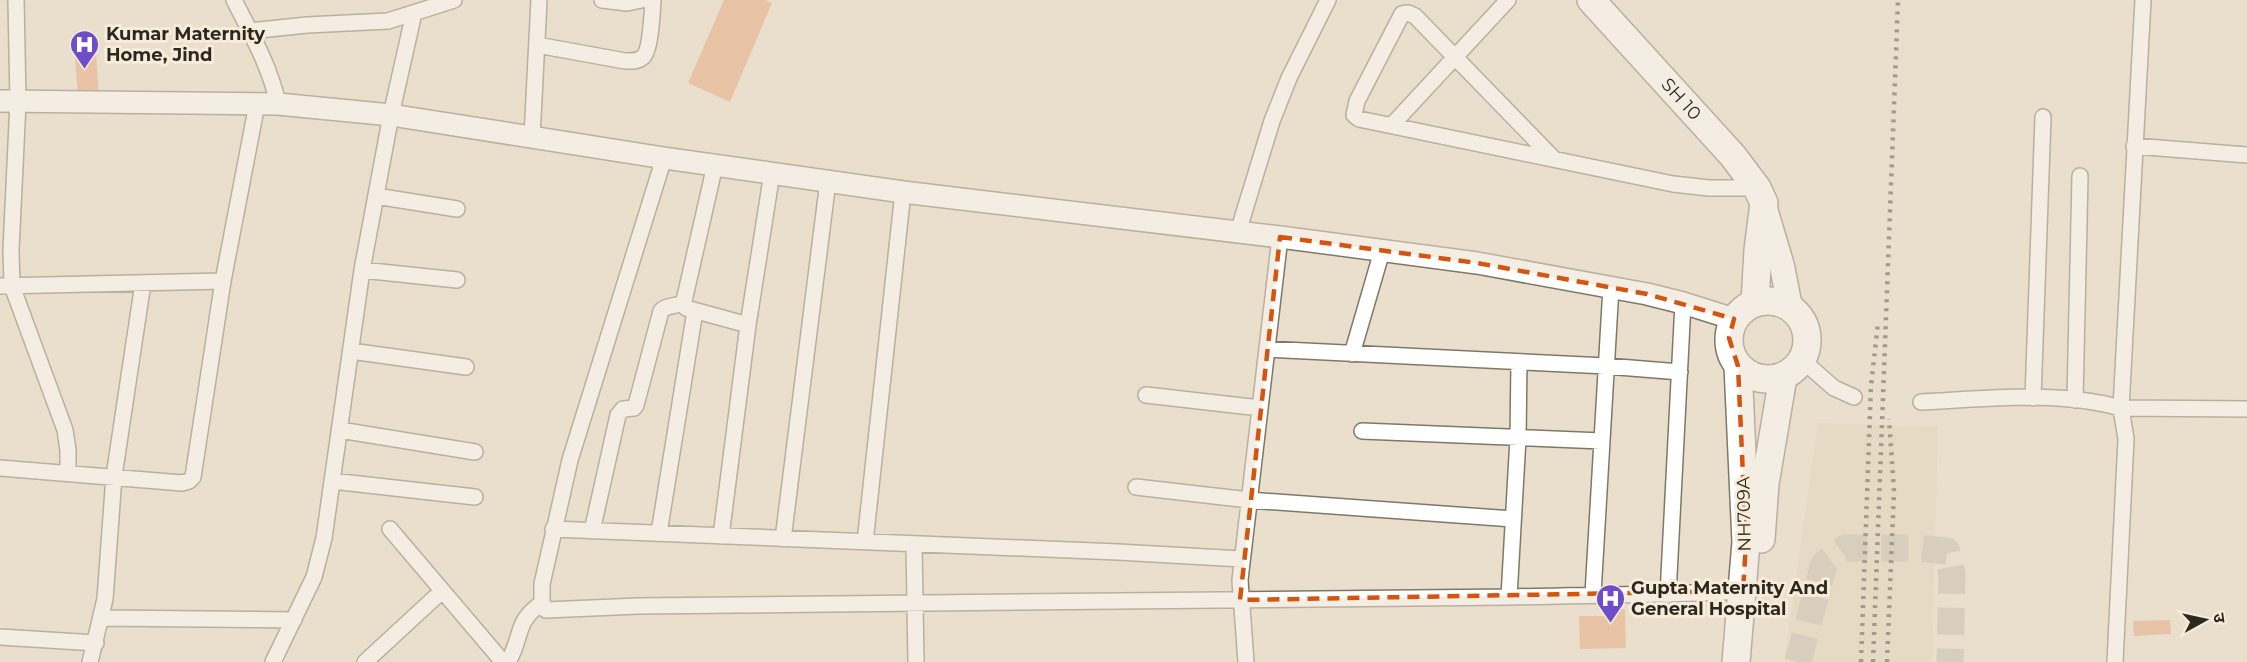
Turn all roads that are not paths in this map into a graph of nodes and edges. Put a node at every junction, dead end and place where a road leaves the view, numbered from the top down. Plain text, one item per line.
1 (16, 0) edge
2 (234, 0) edge
3 (454, 0) edge
4 (539, 0) edge
5 (602, 0) edge
6 (642, 0) edge
7 (653, 0) edge
8 (1328, 0) edge
9 (1508, 0) edge
10 (1591, 0) edge
11 (2143, 0) edge
12 (414, 13) junction
13 (250, 31) junction
14 (537, 45) junction
15 (1455, 57) junction
16 (9, 101) edge
17 (268, 104) junction
18 (391, 115) junction
19 (2043, 117) dead end
20 (1392, 124) junction
21 (532, 136) junction
22 (2134, 146) junction
23 (2247, 155) edge
24 (664, 158) junction
25 (1554, 159) junction
26 (715, 165) junction
27 (772, 173) junction
28 (2080, 176) dead end
29 (828, 181) junction
30 (903, 192) junction
31 (1760, 195) junction
32 (376, 196) junction
33 (457, 209) dead end
34 (1238, 232) junction
35 (1280, 237) junction
36 (6, 250) edge
37 (1382, 251) junction
38 (362, 270) junction
39 (457, 280) dead end
40 (224, 281) junction
41 (143, 283) junction
42 (6, 286) edge
43 (1611, 286) junction
44 (1683, 303) junction
45 (1755, 303) junction
46 (677, 306) junction
47 (1790, 307) junction
48 (695, 311) junction
49 (1734, 319) junction
50 (748, 325) junction
51 (1267, 349) junction
52 (351, 351) junction
53 (1352, 354) junction
54 (1519, 362) junction
55 (1606, 366) junction
56 (1738, 366) junction
57 (466, 367) dead end
58 (1792, 369) junction
59 (1680, 372) junction
60 (1146, 395) dead end
61 (1854, 397) dead end
62 (2033, 398) junction
63 (2075, 400) junction
64 (1921, 402) dead end
65 (1260, 408) junction
66 (2121, 408) junction
67 (2247, 409) edge
68 (340, 430) junction
69 (1362, 432) dead end
70 (1518, 438) junction
71 (1602, 441) junction
72 (475, 452) dead end
73 (0, 468) edge
74 (68, 473) junction
75 (114, 476) junction
76 (332, 481) junction
77 (1136, 487) dead end
78 (475, 497) dead end
79 (1249, 500) junction
80 (1514, 519) junction
81 (390, 529) dead end
82 (553, 529) junction
83 (592, 531) junction
84 (659, 533) junction
85 (721, 536) junction
86 (783, 539) junction
87 (865, 542) junction
88 (914, 544) junction
89 (1242, 559) junction
90 (442, 591) junction
91 (1743, 591) junction
92 (1593, 594) junction
93 (1668, 595) junction
94 (1509, 597) junction
95 (1240, 600) junction
96 (542, 603) junction
97 (914, 603) junction
98 (102, 618) junction
99 (294, 620) junction
100 (0, 637) edge
101 (96, 643) junction
102 (90, 662) edge
103 (273, 662) edge
104 (364, 662) edge
105 (503, 662) edge
106 (508, 662) edge
107 (915, 662) edge
108 (1246, 662) edge
109 (1736, 662) edge
110 (1755, 662) edge
111 (2115, 662) edge

1 - 16 street
2 - 13 street
3 - 12 street
4 - 14 street
5 - 6 street
7 - 14 street
8 - 34 street
9 - 15 street
10 - 31 highway, SH 10
11 - 22 street
12 - 13 street
12 - 18 street
13 - 17 street
14 - 21 street
15 - 20 street
15 - 20 street
15 - 25 street
16 - 17 main road
16 - 36 street
17 - 18 main road
17 - 40 street
18 - 21 main road
18 - 32 street
19 - 62 street
20 - 25 street
21 - 24 main road
22 - 23 street
22 - 66 street
24 - 26 main road
24 - 82 street
25 - 31 street
26 - 27 main road
26 - 46 street
27 - 29 main road
27 - 50 street
28 - 63 street
29 - 30 main road
29 - 86 street
30 - 34 main road
30 - 87 street
31 - 45 highway
31 - 47 main road, SH 10
32 - 33 street
32 - 38 street
34 - 35 main road
35 - 37 main road
35 - 51 street
36 - 42 street
37 - 43 main road
37 - 53 street
38 - 39 street
38 - 52 street
40 - 41 street
40 - 75 street
41 - 42 street
41 - 75 street
42 - 74 street
43 - 44 main road
43 - 55 street
44 - 49 main road
44 - 59 street
45 - 47 highway
45 - 49 highway
46 - 48 street
46 - 83 street
47 - 58 highway
48 - 50 street
48 - 84 street
49 - 56 highway
50 - 85 street
51 - 53 street
51 - 65 street
52 - 57 street
52 - 68 street
53 - 54 street
54 - 55 street
54 - 70 street
55 - 59 street
55 - 71 street
56 - 58 highway
56 - 91 highway, NH709A
58 - 61 street
58 - 110 highway, NH709A
59 - 93 street
60 - 65 street
62 - 63 street
62 - 64 street
63 - 66 street
65 - 79 street
66 - 67 street
66 - 111 street
68 - 72 street
68 - 76 street
69 - 70 street
70 - 71 street
70 - 80 street
71 - 92 street
73 - 74 street
74 - 75 street
75 - 98 street
76 - 78 street
76 - 99 street
77 - 79 street
79 - 80 street
79 - 89 street
80 - 94 street
81 - 90 street
82 - 83 street
82 - 96 street
83 - 84 street
84 - 85 street
85 - 86 street
86 - 87 street
87 - 88 street
88 - 89 street
88 - 97 street
89 - 95 street
90 - 104 street
90 - 105 street
91 - 93 street
91 - 109 highway, NH709A
92 - 93 street
92 - 94 street
94 - 95 street
95 - 97 street
95 - 108 street
96 - 97 street
96 - 106 street
97 - 107 street
98 - 99 street
98 - 101 street
99 - 103 street
100 - 101 street
101 - 102 street

